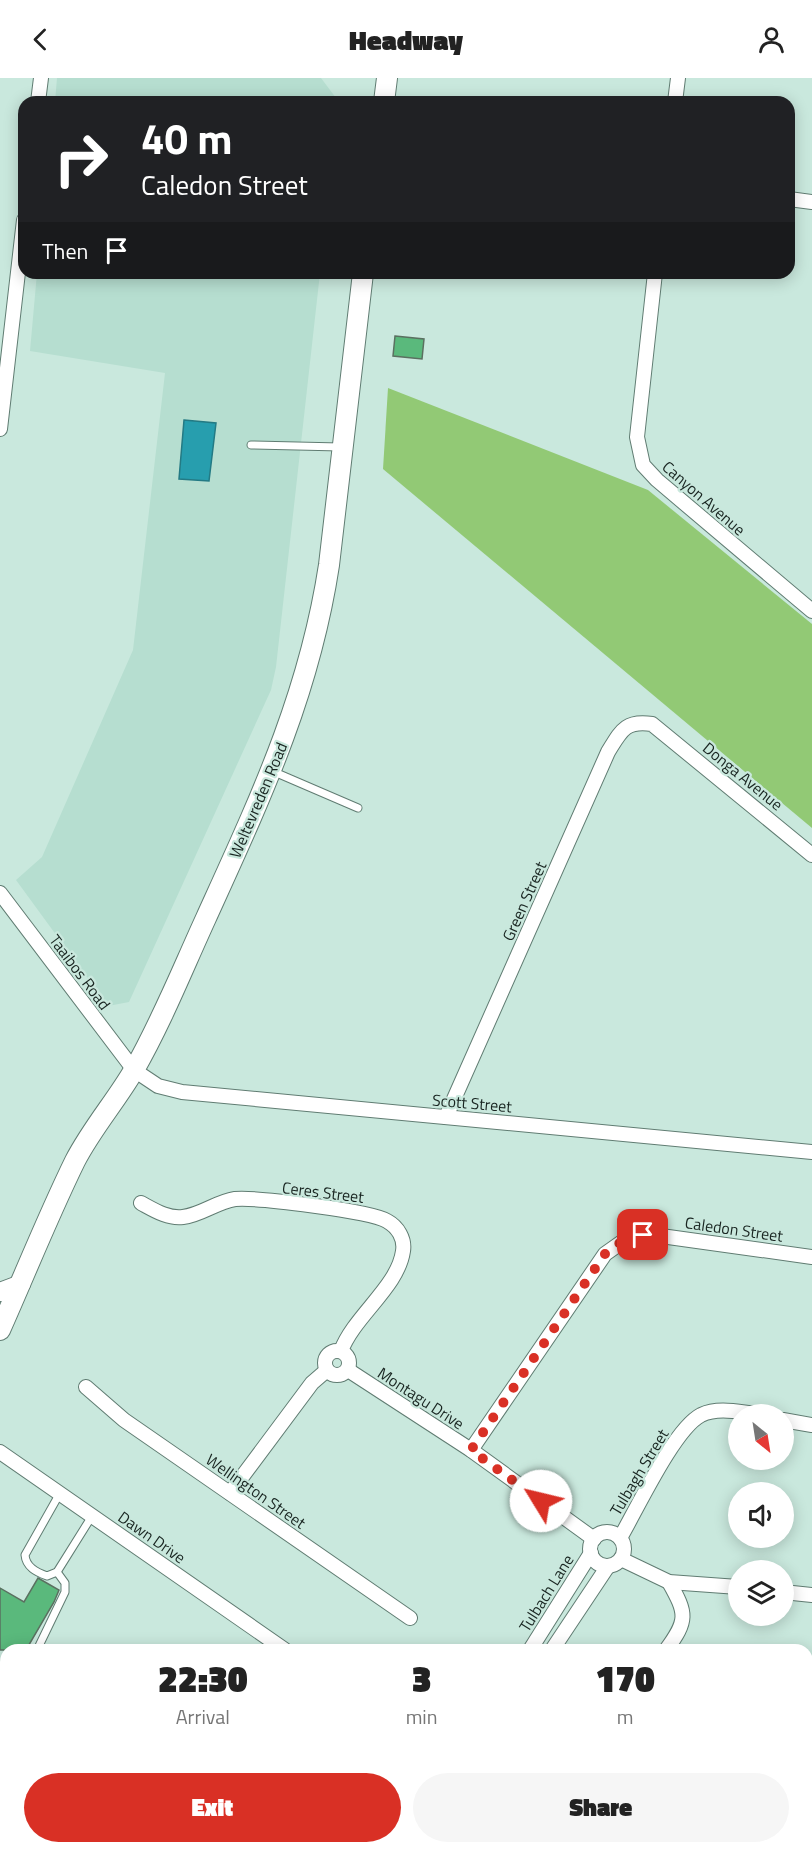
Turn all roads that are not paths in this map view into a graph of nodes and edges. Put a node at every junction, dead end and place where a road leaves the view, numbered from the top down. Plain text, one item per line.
1 (41, 78) edge
2 (387, 78) edge
3 (678, 78) edge
4 (39, 96) edge
5 (385, 96) edge
6 (676, 96) edge
7 (795, 200) edge
8 (812, 202) edge
9 (18, 272) edge
10 (362, 279) edge
11 (654, 279) edge
12 (0, 429) edge
13 (251, 445) dead end
14 (343, 447) junction
15 (812, 611) edge
16 (652, 724) joint
17 (272, 771) junction
18 (358, 808) dead end
19 (812, 855) edge
20 (0, 893) edge
21 (134, 1070) junction
22 (446, 1117) junction
23 (812, 1152) edge
24 (141, 1203) dead end
25 (812, 1257) edge
26 (21, 1284) junction
27 (0, 1292) edge
28 (0, 1330) edge
29 (341, 1351) junction
30 (327, 1370) junction
31 (348, 1370) junction
32 (86, 1387) dead end
33 (728, 1412) edge
34 (794, 1422) edge
35 (812, 1425) edge
36 (471, 1450) junction
37 (0, 1452) edge
38 (230, 1492) junction
39 (60, 1493) junction
40 (92, 1516) junction
41 (620, 1538) junction
42 (594, 1539) junction
43 (591, 1553) junction
44 (614, 1563) junction
45 (57, 1572) junction
46 (669, 1582) junction
47 (728, 1586) edge
48 (794, 1593) edge
49 (812, 1595) edge
50 (410, 1618) dead end
51 (40, 1644) edge
52 (276, 1644) edge
53 (534, 1644) edge
54 (556, 1644) edge
55 (670, 1644) edge

1 - 4 street
2 - 5 main road
3 - 6 street
7 - 8 street
9 - 12 street
10 - 14 main road, Weltevreden Road
11 - 15 street, Canyon Avenue
13 - 14 lane
14 - 17 main road, Weltevreden Road
16 - 19 street, Donga Avenue
16 - 22 street, Green Street
17 - 18 lane
17 - 21 main road, Weltevreden Road
20 - 21 street, Taaibos Road
21 - 22 street, Scott Street
21 - 26 main road, Weltevreden Road
22 - 23 street, Scott Street
24 - 29 street, Ceres Street
25 - 36 street, Caledon Street
26 - 27 street
26 - 28 main road, Weltevreden Road
29 - 30 street
29 - 31 street
30 - 31 street
30 - 38 street
31 - 36 street, Montagu Drive
32 - 38 street, Wellington Street
33 - 41 street, Tulbagh Street
34 - 35 street
36 - 42 street, Montagu Drive
37 - 39 street, Dawn Drive
38 - 50 street, Wellington Street
39 - 40 street, Dawn Drive
39 - 45 lane
40 - 45 lane
40 - 52 street, Dawn Drive
41 - 42 street
41 - 44 street
42 - 43 street
43 - 44 street
43 - 53 street, Tulbach Lane
44 - 46 street
44 - 54 street
45 - 51 lane
46 - 47 street
46 - 55 street
48 - 49 street

